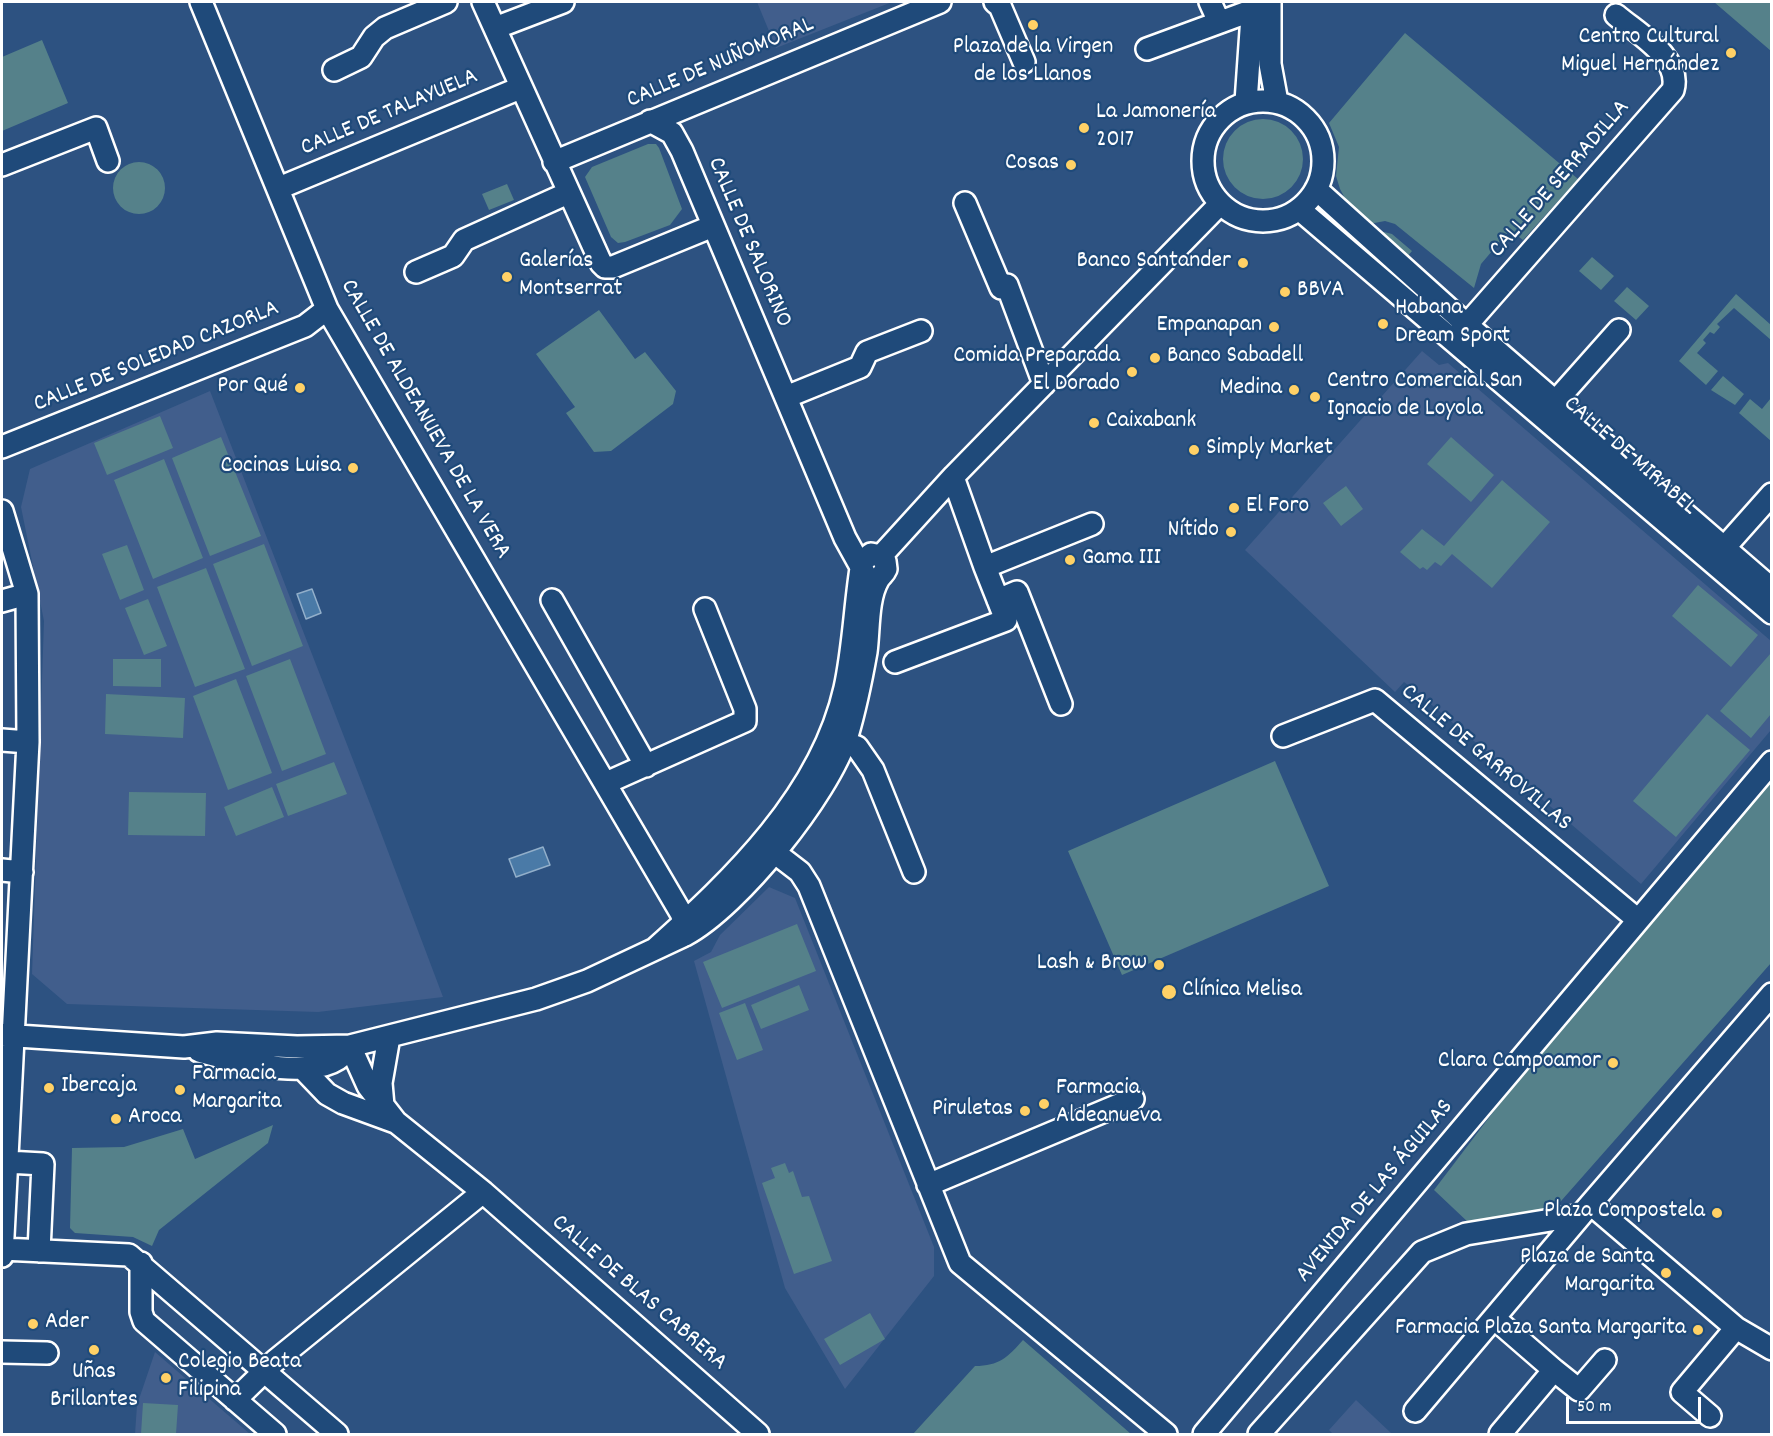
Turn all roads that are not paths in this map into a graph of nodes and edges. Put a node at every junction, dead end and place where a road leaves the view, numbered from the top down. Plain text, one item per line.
1 (201, 2) edge
2 (446, 2) edge
3 (483, 2) edge
4 (563, 2) edge
5 (940, 2) edge
6 (995, 2) edge
7 (1210, 2) edge
8 (1260, 4) edge
9 (1616, 15) dead end
10 (1219, 22) junction
11 (495, 28) junction
12 (1147, 49) dead end
13 (1024, 62) dead end
14 (334, 70) dead end
15 (520, 87) junction
16 (1246, 102) junction
17 (1277, 102) junction
18 (650, 121) junction
19 (108, 161) dead end
20 (554, 162) junction
21 (2, 165) edge
22 (279, 188) junction
23 (1316, 189) junction
24 (568, 193) junction
25 (965, 203) dead end
26 (1220, 204) junction
27 (1299, 209) junction
28 (713, 226) junction
29 (416, 272) dead end
30 (327, 309) junction
31 (1619, 330) dead end
32 (921, 331) dead end
33 (1460, 333) junction
34 (1044, 384) junction
35 (786, 397) junction
36 (1555, 402) junction
37 (2, 447) edge
38 (953, 477) junction
39 (1772, 494) edge
40 (2, 511) edge
41 (1092, 524) dead end
42 (1724, 548) junction
43 (986, 567) junction
44 (870, 574) junction
45 (1772, 589) edge
46 (27, 594) junction
47 (552, 600) dead end
48 (998, 600) junction
49 (2, 601) edge
50 (705, 609) dead end
51 (1772, 613) edge
52 (895, 662) dead end
53 (1061, 704) dead end
54 (1283, 736) dead end
55 (2, 740) edge
56 (28, 742) junction
57 (844, 742) junction
58 (1772, 762) edge
59 (646, 766) junction
60 (606, 783) junction
61 (794, 800) junction
62 (777, 854) junction
63 (12, 871) edge
64 (914, 872) dead end
65 (1638, 920) junction
66 (685, 929) junction
67 (1772, 994) edge
68 (7, 1035) edge
69 (389, 1037) junction
70 (184, 1047) junction
71 (344, 1047) junction
72 (304, 1070) junction
73 (1133, 1099) dead end
74 (389, 1114) junction
75 (7, 1162) junction
76 (928, 1185) junction
77 (483, 1192) junction
78 (1586, 1210) junction
79 (2, 1249) edge
80 (39, 1251) junction
81 (2, 1256) edge
82 (141, 1263) junction
83 (167, 1286) junction
84 (142, 1295) junction
85 (1494, 1318) junction
86 (1736, 1328) junction
87 (1772, 1348) edge
88 (2, 1352) edge
89 (47, 1353) dead end
90 (1605, 1360) dead end
91 (1554, 1370) junction
92 (264, 1371) junction
93 (236, 1400) junction
94 (1414, 1411) dead end
95 (1710, 1416) dead end
96 (275, 1434) edge
97 (337, 1434) edge
98 (758, 1434) edge
99 (1166, 1434) edge
100 (1204, 1434) edge
101 (1259, 1434) edge
102 (1500, 1434) edge

1 - 22 street, CALLE DE ALDEANUEVA DE LA VERA
2 - 14 street
3 - 11 street
4 - 11 street
5 - 18 street, CALLE DE NUÑOMORAL
6 - 13 street
7 - 10 street
8 - 10 street
8 - 16 street
8 - 17 street
9 - 33 street, CALLE DE SERRADILLA
10 - 12 street
11 - 15 street
15 - 20 street
15 - 22 street, CALLE DE TALAYUELA
16 - 17 street
16 - 26 street
17 - 23 street
18 - 20 street, CALLE DE NUÑOMORAL
18 - 28 street, CALLE DE SALORINO
19 - 21 street
20 - 24 street
22 - 30 street, CALLE DE ALDEANUEVA DE LA VERA
23 - 27 street
23 - 33 street, CALLE DE MIRABEL
24 - 28 street
24 - 29 street
25 - 34 street
26 - 27 street
26 - 34 street
27 - 33 street, CALLE DE MIRABEL
28 - 35 street, CALLE DE SALORINO
30 - 37 street, CALLE DE SOLEDAD CAZORLA
30 - 60 street, CALLE DE ALDEANUEVA DE LA VERA
31 - 36 street, CALLE DE MIRABEL
32 - 35 street
33 - 36 street, CALLE DE MIRABEL
33 - 51 street, CALLE DE MIRABEL
34 - 38 street
35 - 44 street, CALLE DE SALORINO
36 - 42 street, CALLE DE MIRABEL
38 - 43 street
38 - 44 street
39 - 42 street
40 - 46 street
41 - 43 street
42 - 45 street, CALLE DE MIRABEL
43 - 48 street
44 - 57 street
44 - 61 street
46 - 49 street
46 - 56 street
47 - 59 street
48 - 52 street
48 - 53 street
50 - 59 street
54 - 65 street, CALLE DE GARROVILLAS
55 - 56 street
56 - 63 street
57 - 62 street
57 - 64 street
58 - 65 street, AVENIDA DE LAS ÁGUILAS
59 - 60 street
60 - 66 street, CALLE DE ALDEANUEVA DE LA VERA
61 - 62 street
61 - 66 street
62 - 66 street
62 - 76 street
63 - 68 street
65 - 100 street, AVENIDA DE LAS ÁGUILAS
66 - 69 street
67 - 78 street
68 - 70 street
68 - 75 street
69 - 71 street
69 - 74 street
70 - 71 street
70 - 72 street
71 - 72 street
71 - 74 street, CALLE DE BLAS CABRERA
72 - 74 street, CALLE DE BLAS CABRERA
73 - 76 street
74 - 77 street, CALLE DE BLAS CABRERA
75 - 79 street
75 - 80 street
76 - 99 street
77 - 92 street
77 - 98 street, CALLE DE BLAS CABRERA
78 - 85 street
78 - 86 street
78 - 101 street
79 - 80 street
79 - 81 street
80 - 82 street
82 - 83 street
82 - 84 street
83 - 84 street
83 - 92 street
84 - 93 street
85 - 91 street
85 - 94 street
86 - 87 street
86 - 95 street
88 - 89 street
90 - 91 street
91 - 102 street
92 - 93 street
92 - 97 street
93 - 96 street

